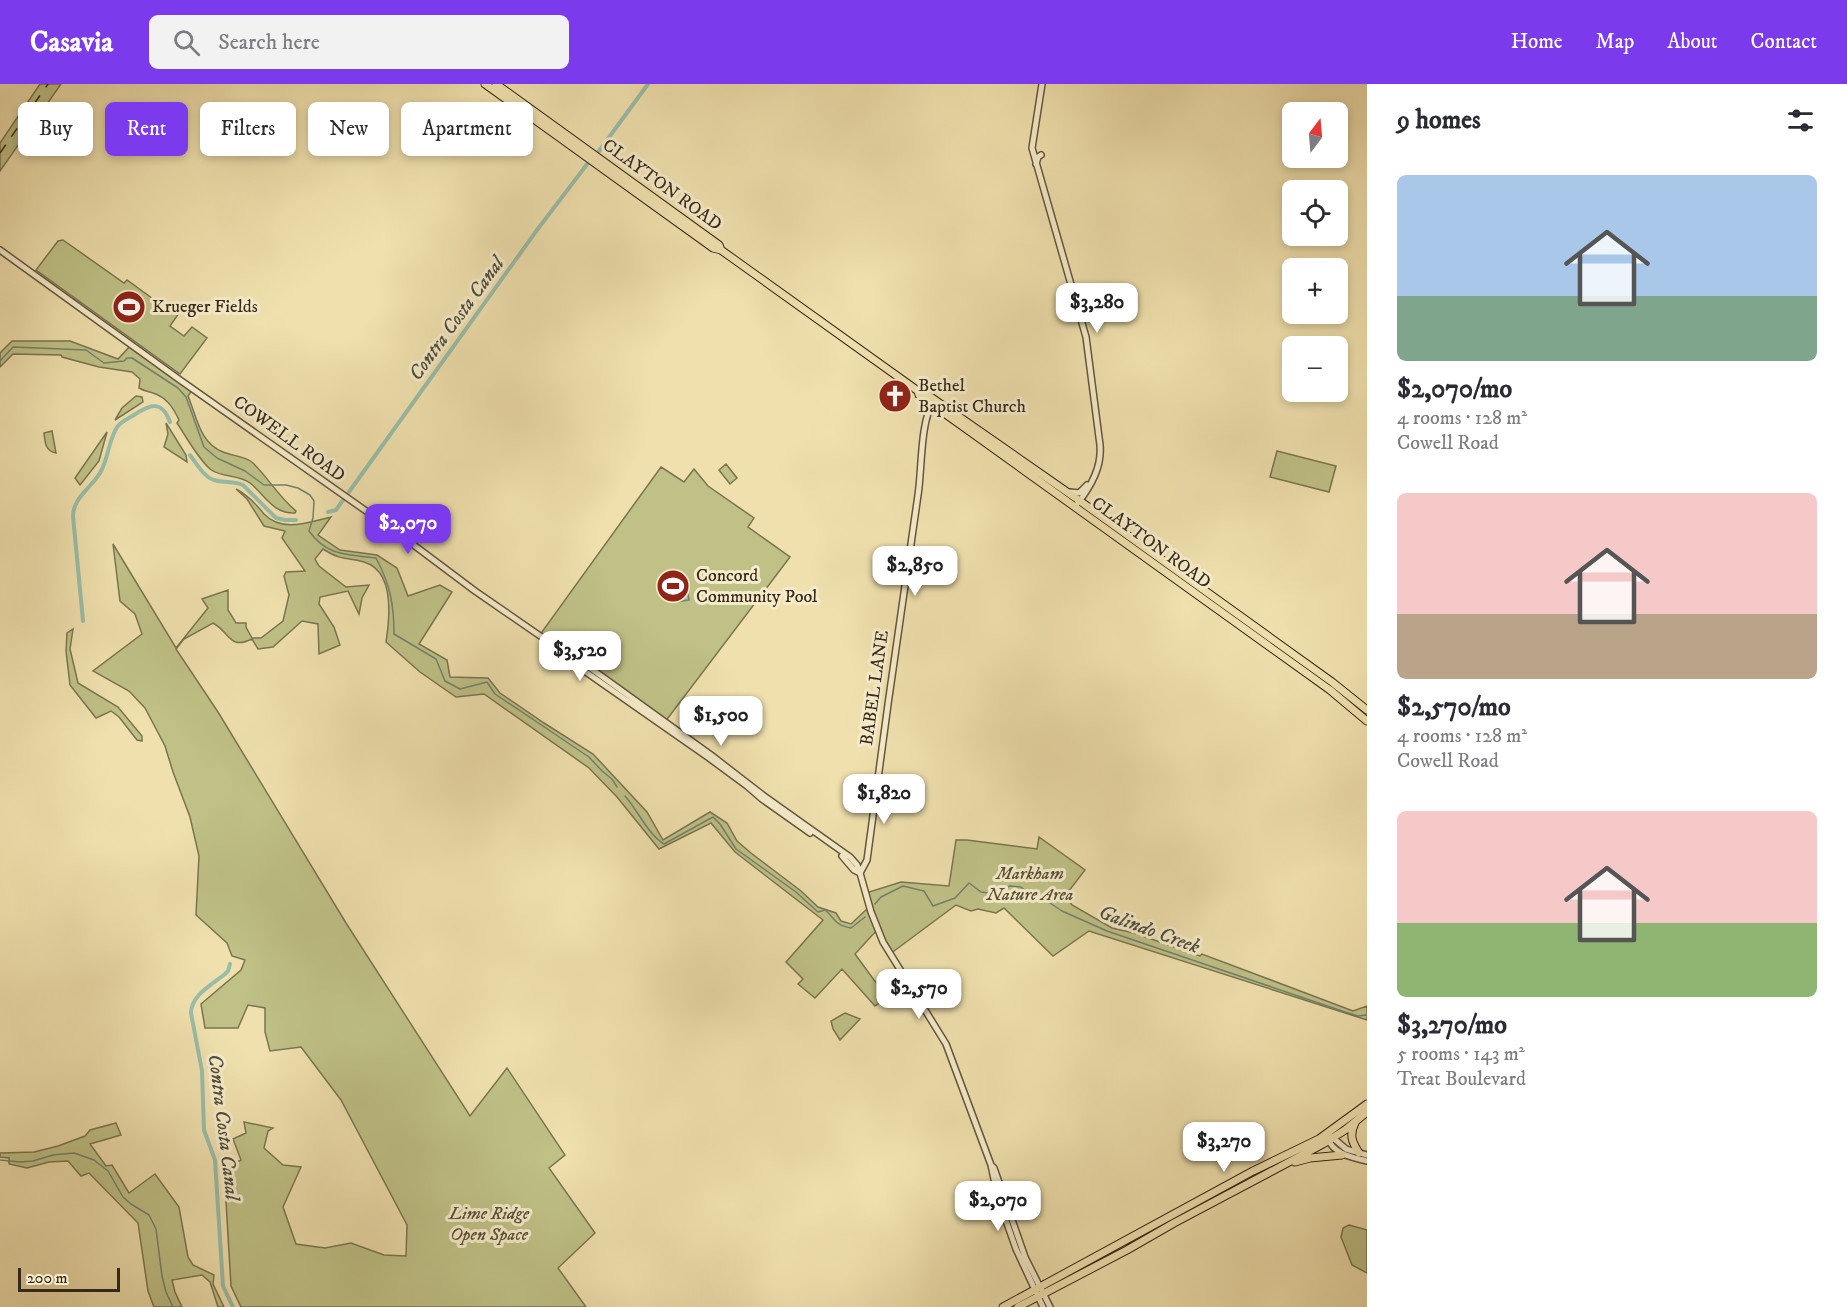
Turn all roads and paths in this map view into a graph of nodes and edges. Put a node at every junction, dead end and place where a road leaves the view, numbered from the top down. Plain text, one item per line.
1 (485, 84) edge
2 (496, 84) edge
3 (1042, 84) edge
4 (1041, 155) dead end
5 (1036, 166) junction
6 (0, 250) edge
7 (721, 250) junction
8 (933, 402) junction
9 (1092, 480) junction
10 (1065, 491) junction
11 (1077, 504) junction
12 (1367, 710) edge
13 (1367, 721) edge
14 (860, 873) junction
15 (1367, 1104) edge
16 (1367, 1112) edge
17 (1357, 1120) junction
18 (1329, 1137) junction
19 (1363, 1154) edge
20 (1342, 1155) junction
21 (1367, 1161) edge
22 (1270, 1171) junction
23 (1039, 1291) junction
24 (1004, 1307) edge
25 (1018, 1307) edge
26 (1043, 1307) edge
27 (1050, 1307) edge

1 - 7 main road, CLAYTON ROAD
2 - 7 main road, CLAYTON ROAD
3 - 5 street
4 - 5 street
5 - 9 street
6 - 14 street, COWELL ROAD
7 - 8 main road, CLAYTON ROAD
8 - 10 main road, CLAYTON ROAD
8 - 11 main road, CLAYTON ROAD
8 - 14 street, BABEL LANE
9 - 10 street
9 - 11 street
10 - 11 main road, CLAYTON ROAD
11 - 12 main road, CLAYTON ROAD
11 - 13 main road, CLAYTON ROAD
14 - 23 street
15 - 18 main road
16 - 17 main road
17 - 18 main road
17 - 19 main road
18 - 19 street
18 - 20 street
18 - 22 main road
18 - 23 main road
20 - 21 street
20 - 22 main road
22 - 23 main road
23 - 24 main road
23 - 25 main road
23 - 26 street
23 - 27 street

